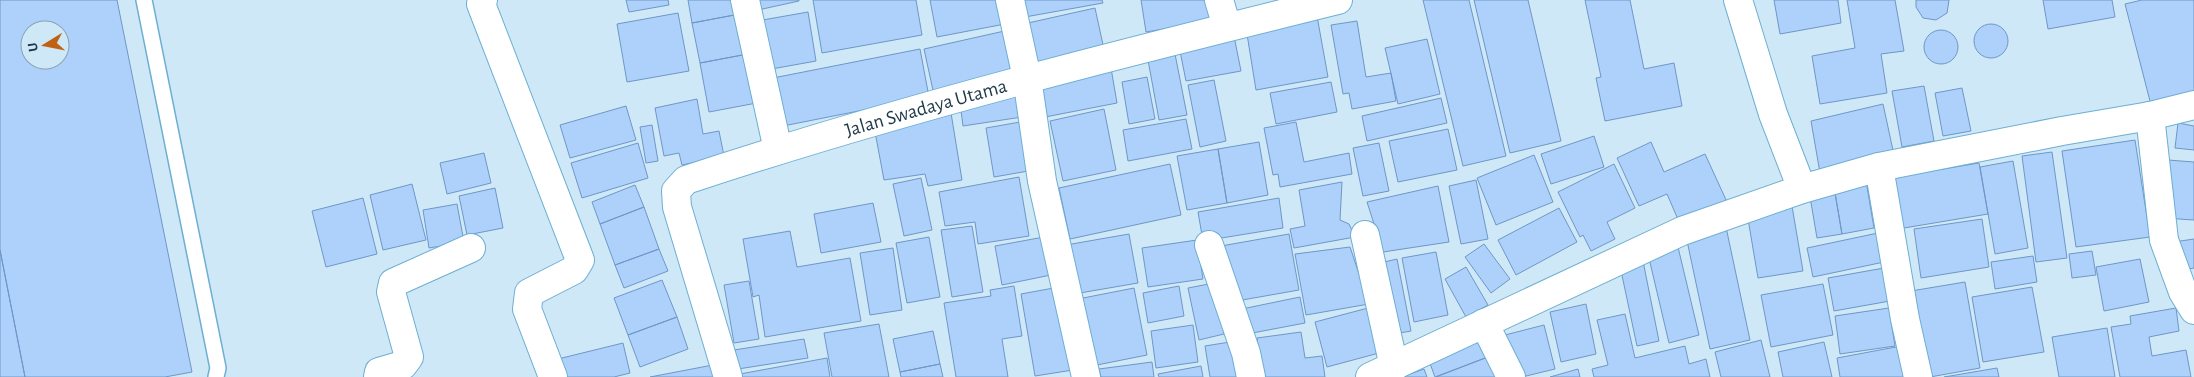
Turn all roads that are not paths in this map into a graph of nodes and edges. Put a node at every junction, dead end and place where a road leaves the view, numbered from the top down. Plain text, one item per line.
1 (144, 0) edge
2 (483, 0) edge
3 (745, 0) edge
4 (1010, 0) edge
5 (1219, 0) edge
6 (1338, 0) edge
7 (1738, 0) edge
8 (1228, 27) junction
9 (1027, 78) junction
10 (2194, 105) edge
11 (2150, 116) junction
12 (778, 150) junction
13 (1878, 167) junction
14 (1802, 189) junction
15 (1366, 235) dead end
16 (1209, 245) dead end
17 (471, 248) dead end
18 (2194, 310) edge
19 (1484, 323) junction
20 (1382, 372) edge
21 (216, 377) edge
22 (378, 377) edge
23 (553, 377) edge
24 (728, 377) edge
25 (1086, 377) edge
26 (1251, 377) edge
27 (1511, 377) edge
28 (1918, 377) edge

1 - 21 lane
2 - 23 street
3 - 12 street
4 - 9 street
5 - 8 street
6 - 8 street, Jalan Swadaya Utama
7 - 14 street
8 - 9 street, Jalan Swadaya Utama
9 - 12 street, Jalan Swadaya Utama
9 - 25 street
10 - 11 street
11 - 13 street
11 - 18 street
12 - 24 street, Jalan Swadaya Utama
13 - 14 street
13 - 28 street
14 - 19 street
15 - 20 street
16 - 26 street
17 - 22 street
19 - 20 street
19 - 27 street

